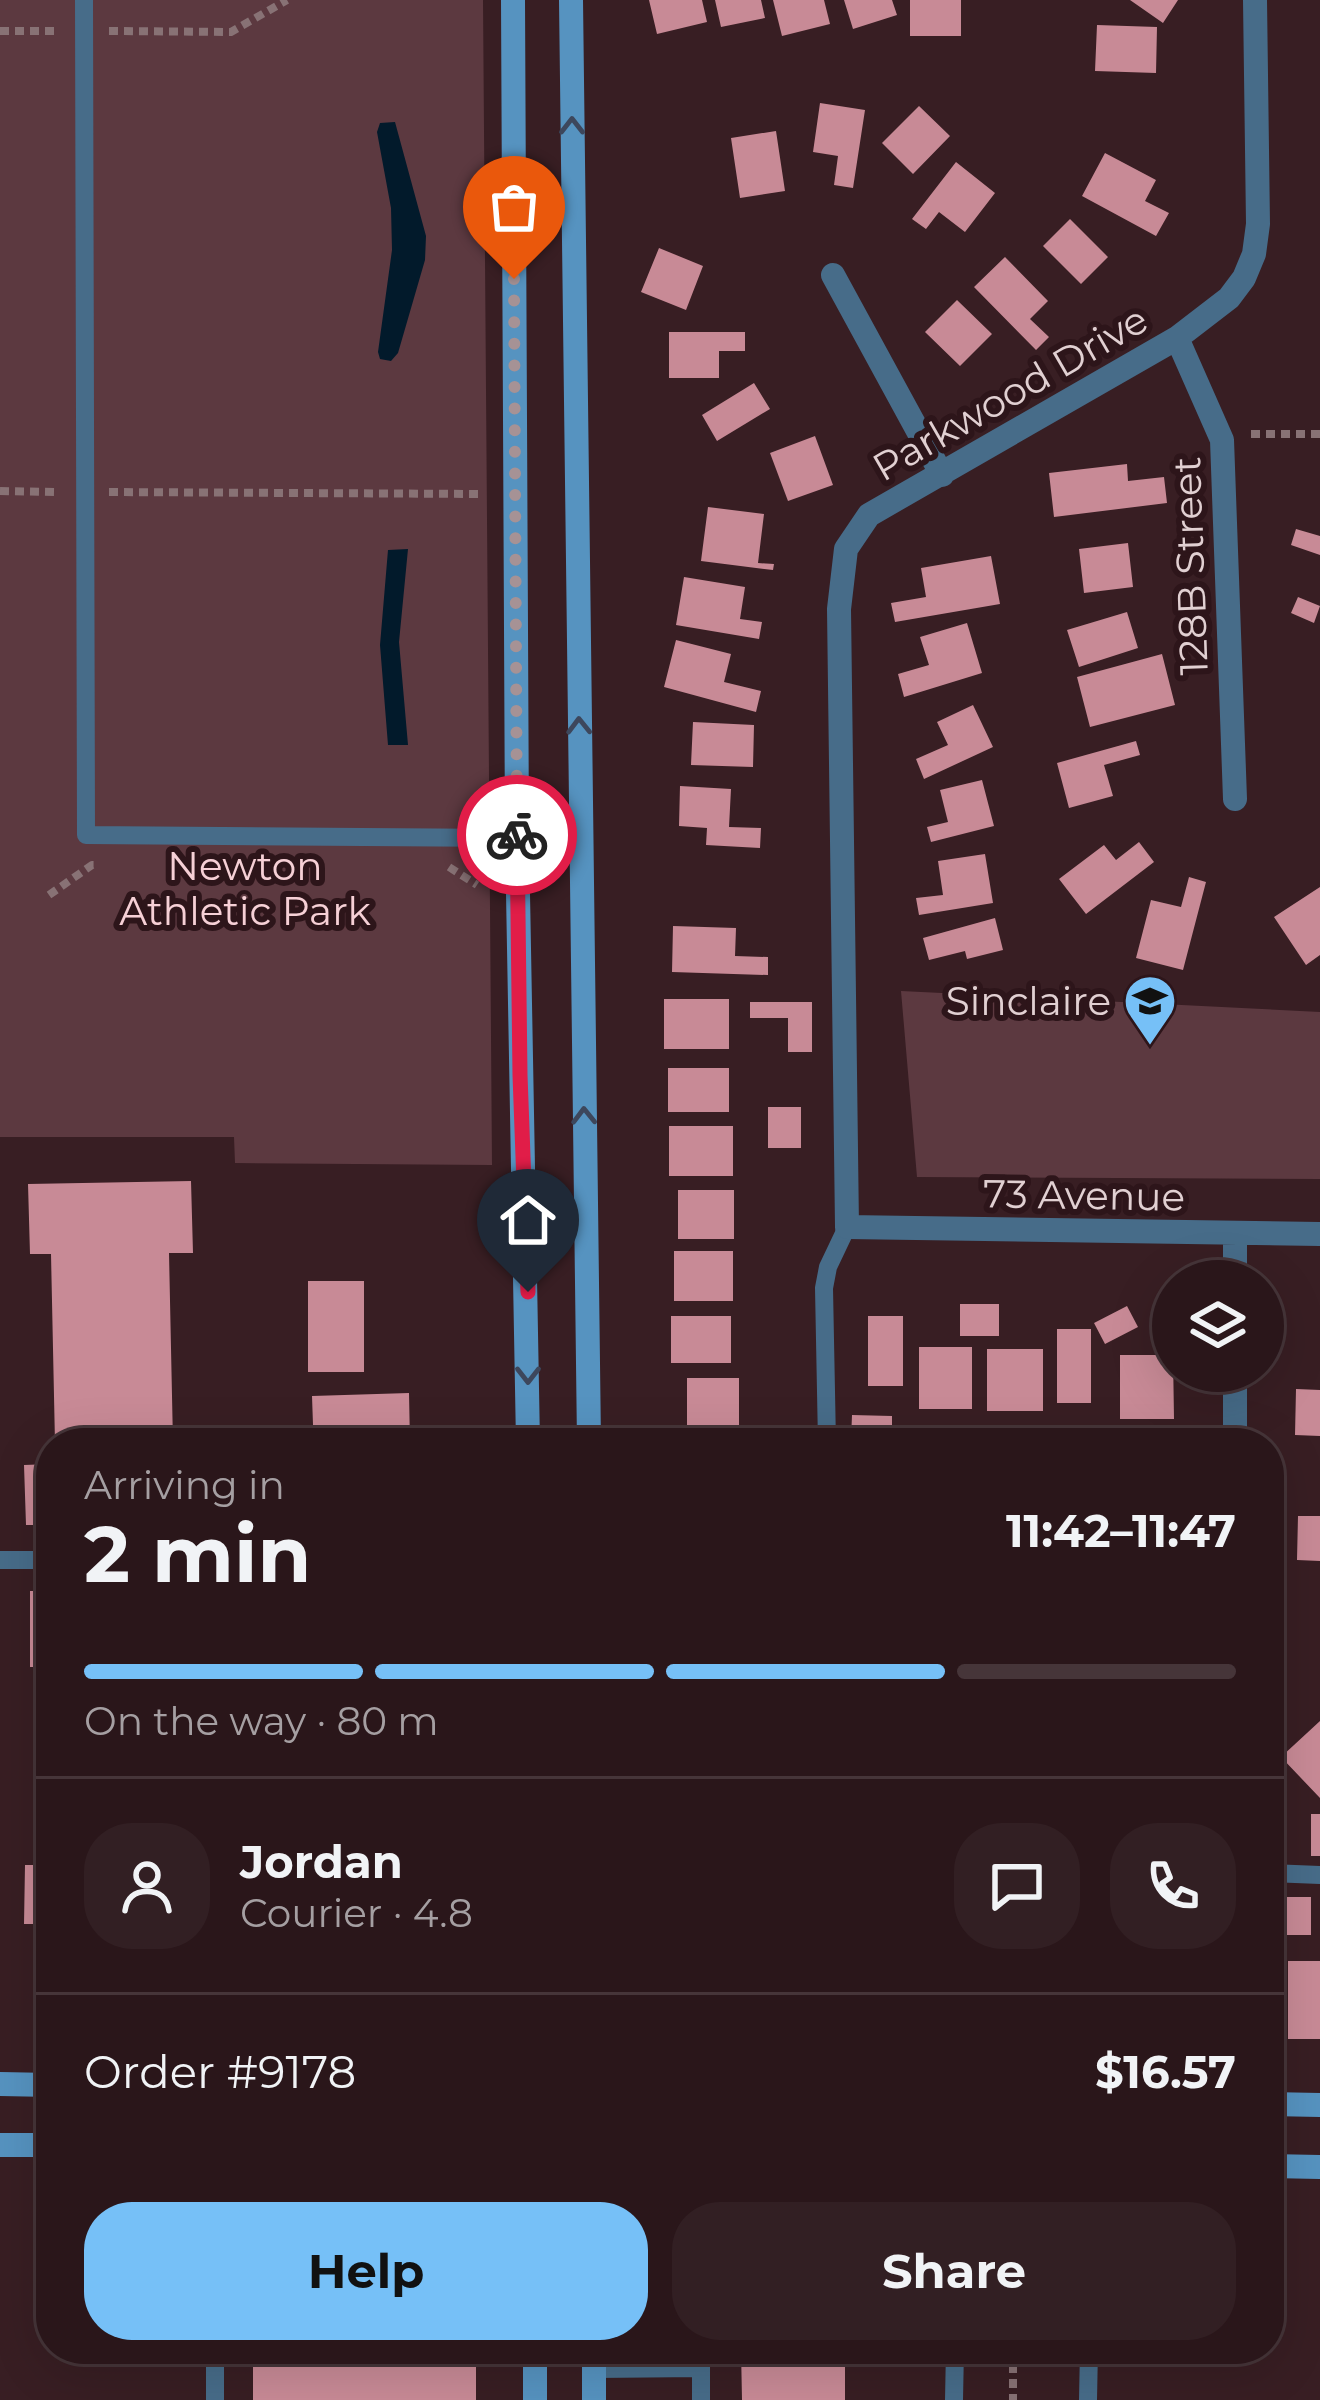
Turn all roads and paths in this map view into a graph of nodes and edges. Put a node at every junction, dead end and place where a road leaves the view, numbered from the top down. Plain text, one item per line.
1 (84, 0) edge
2 (286, 0) edge
3 (513, 0) edge
4 (571, 0) edge
5 (1255, 0) edge
6 (0, 31) edge
7 (84, 31) junction
8 (833, 274) dead end
9 (1177, 338) junction
10 (1251, 434) dead end
11 (1320, 434) edge
12 (942, 475) junction
13 (0, 491) edge
14 (85, 492) junction
15 (482, 494) dead end
16 (1235, 799) dead end
17 (517, 838) junction
18 (847, 1227) junction
19 (1234, 1234) junction
20 (1320, 1234) edge
21 (1235, 1260) edge
22 (1235, 1392) edge
23 (529, 1428) edge
24 (589, 1428) edge
25 (827, 1428) edge
26 (1235, 1428) edge
27 (0, 1560) edge
28 (36, 1560) edge
29 (1284, 1873) edge
30 (1320, 1874) edge
31 (0, 2084) edge
32 (36, 2084) edge
33 (1284, 2104) edge
34 (1320, 2105) edge
35 (0, 2145) edge
36 (36, 2145) edge
37 (1284, 2166) edge
38 (1320, 2167) edge
39 (215, 2364) edge
40 (535, 2364) edge
41 (594, 2364) edge
42 (701, 2364) edge
43 (955, 2364) edge
44 (1013, 2364) edge
45 (1089, 2364) edge
46 (215, 2400) edge
47 (535, 2400) edge
48 (594, 2400) edge
49 (701, 2400) edge
50 (955, 2400) edge
51 (1013, 2400) edge
52 (1088, 2400) edge

1 - 7 lane
2 - 7 path
3 - 17 main road
24 -> 4 main road
5 - 9 street, Parkwood Drive
6 - 7 path
7 - 14 lane
8 - 12 street
9 - 12 street, Parkwood Drive
9 - 16 street, 128B Street
10 - 11 path
12 - 18 street, Parkwood Drive
13 - 14 path
14 - 15 path
14 - 17 lane
17 -> 23 main road
18 - 19 street, 73 Avenue
18 - 25 lane
19 - 20 street, 73 Avenue
19 - 21 street
22 - 26 street
27 - 28 lane
29 - 30 lane
31 - 32 main road
33 - 34 main road
35 - 36 main road
37 - 38 main road
39 - 46 lane
40 - 47 main road
41 - 48 main road
42 - 49 lane
43 - 50 lane
44 - 51 path
45 - 52 lane

